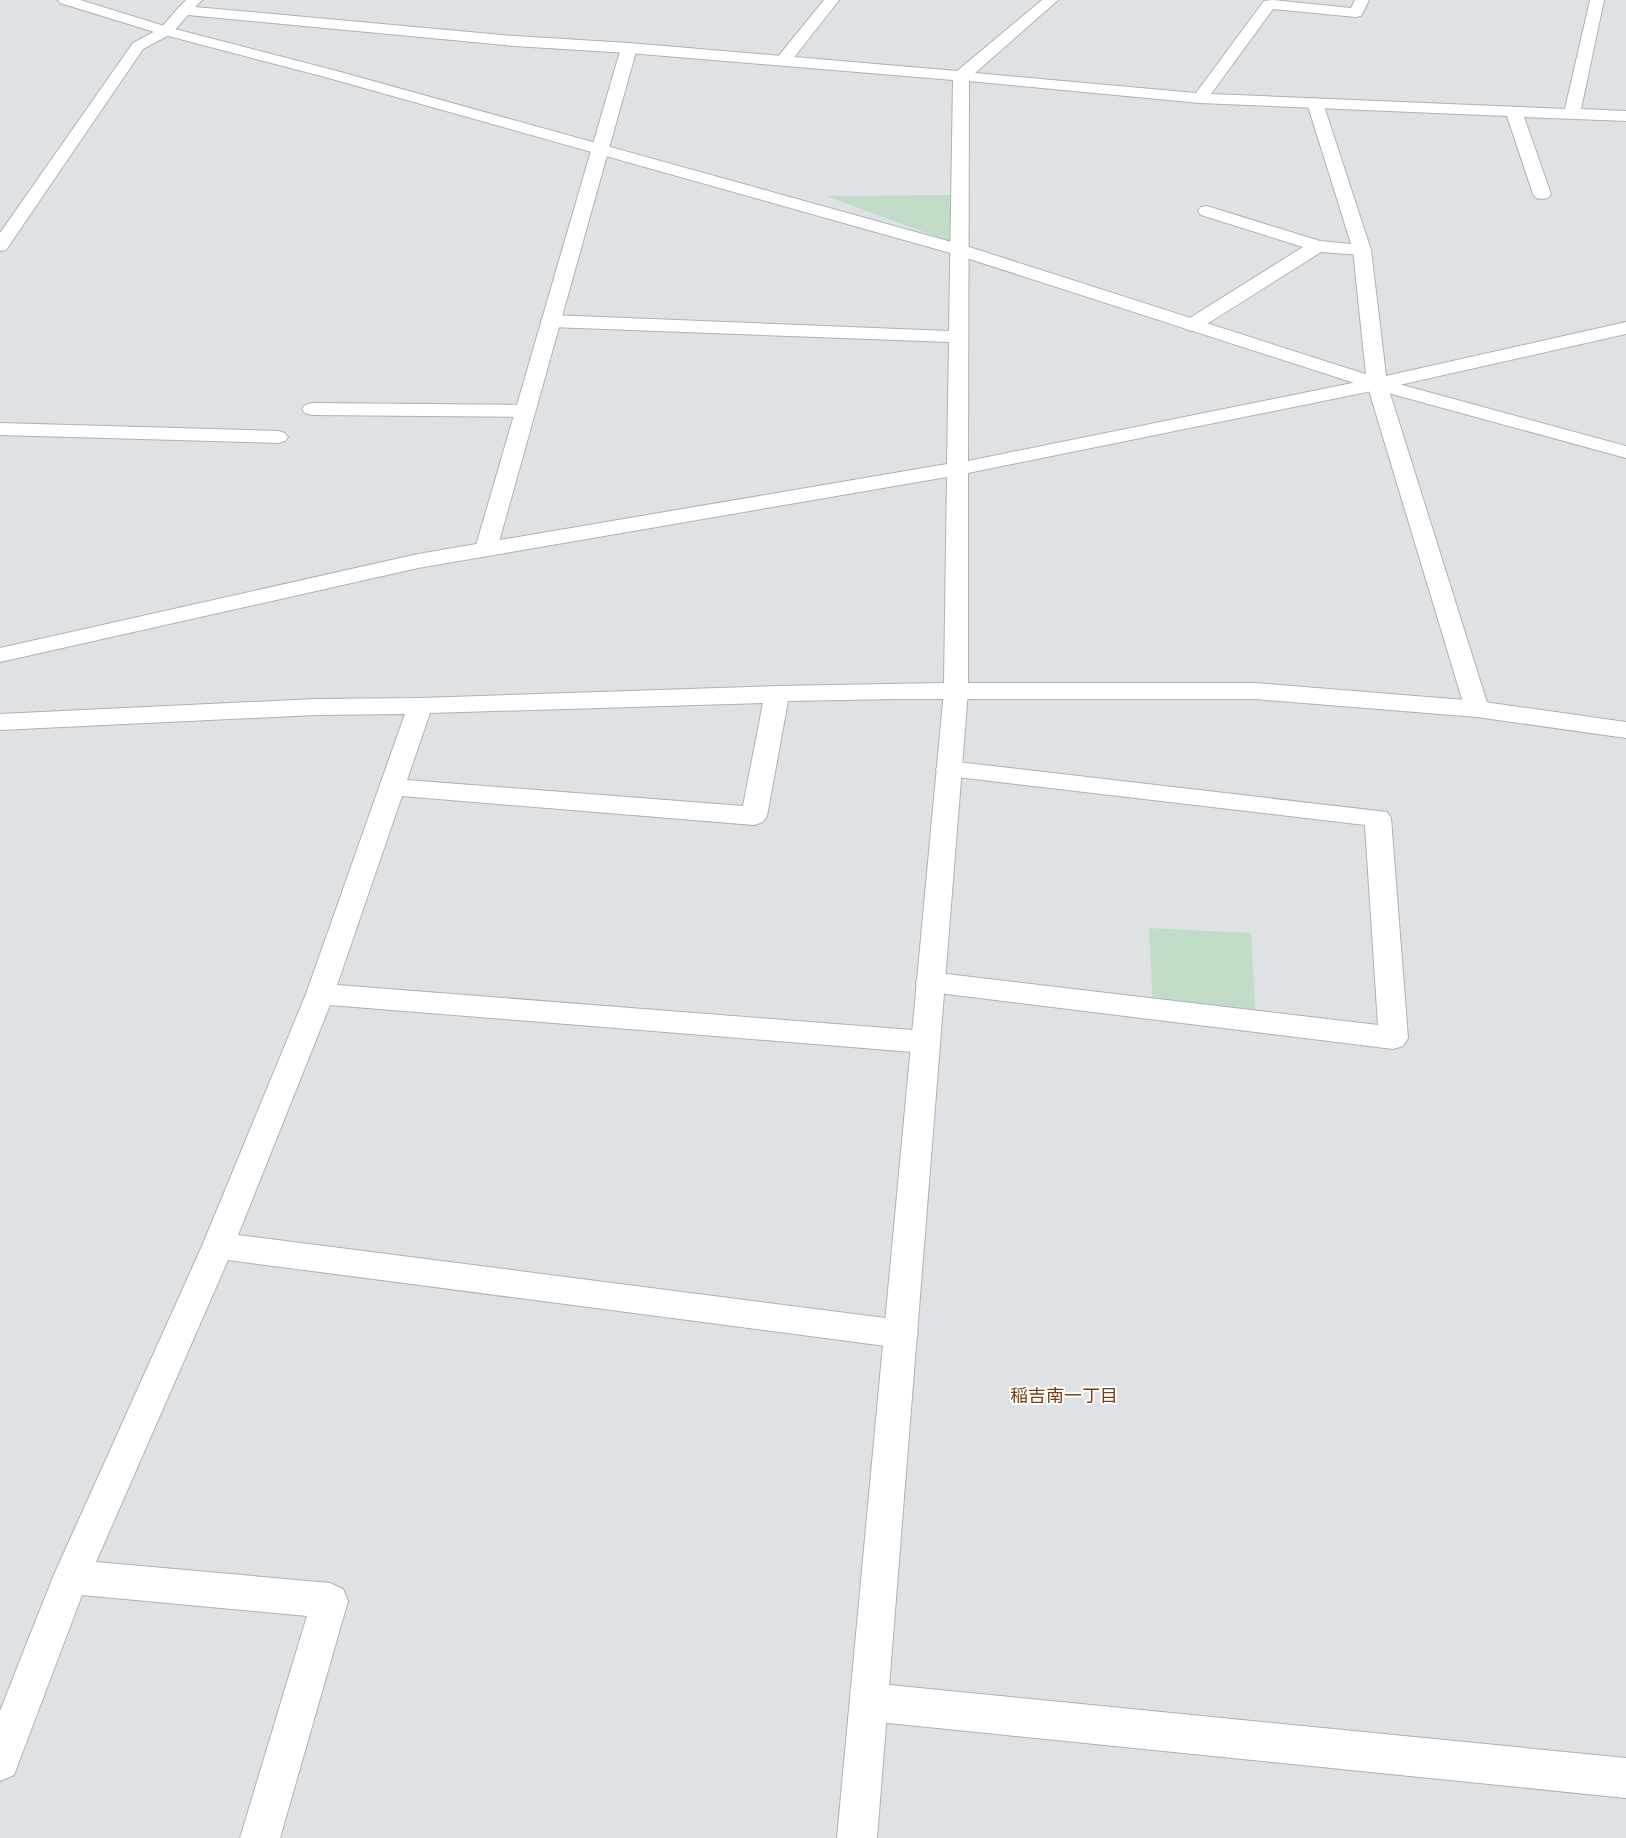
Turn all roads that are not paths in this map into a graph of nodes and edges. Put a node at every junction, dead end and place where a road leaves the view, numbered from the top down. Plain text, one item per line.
1 (65, 0) edge
2 (832, 0) edge
3 (1052, 0) edge
4 (1362, 0) edge
5 (1597, 0) edge
6 (190, 5) edge
7 (166, 31) junction
8 (629, 48) junction
9 (783, 61) junction
10 (961, 76) junction
11 (1200, 98) junction
12 (1315, 104) junction
13 (1514, 111) junction
14 (1572, 114) junction
15 (1626, 116) edge
16 (600, 150) junction
17 (1542, 194) dead end
18 (1207, 211) dead end
19 (0, 246) edge
20 (1318, 246) junction
21 (960, 250) junction
22 (1362, 250) junction
23 (551, 321) junction
24 (1192, 325) junction
25 (1626, 328) edge
26 (959, 337) junction
27 (1377, 384) junction
28 (312, 409) dead end
29 (525, 412) junction
30 (0, 429) edge
31 (278, 438) dead end
32 (1626, 452) edge
33 (958, 469) junction
34 (486, 549) junction
35 (0, 655) edge
36 (956, 691) junction
37 (777, 694) junction
38 (420, 706) junction
39 (1477, 709) junction
40 (0, 722) edge
41 (1626, 730) edge
42 (949, 769) junction
43 (391, 787) junction
44 (930, 982) junction
45 (320, 994) junction
46 (925, 1042) junction
47 (218, 1246) junction
48 (901, 1334) junction
49 (71, 1576) junction
50 (869, 1702) junction
51 (0, 1761) edge
52 (1626, 1778) edge
53 (260, 1838) edge
54 (857, 1838) edge

1 - 7 street
2 - 9 street
3 - 10 street
4 - 11 street
5 - 14 street
6 - 7 street
6 - 8 street
7 - 16 street
7 - 19 street
8 - 9 street
8 - 16 street
9 - 10 street
10 - 11 street
10 - 21 street
11 - 12 street
12 - 13 street
12 - 22 street
13 - 14 street
13 - 17 street
14 - 15 street
16 - 21 street
16 - 23 street
18 - 20 street
20 - 22 street
20 - 24 street
21 - 24 street
21 - 26 street
22 - 27 street
23 - 26 street
23 - 29 street
24 - 27 street
25 - 27 street
26 - 33 street
27 - 32 street
27 - 33 street
27 - 39 street
28 - 29 street
29 - 34 street
30 - 31 street
33 - 34 street
33 - 36 street
34 - 35 street
36 - 37 street
36 - 39 street
36 - 42 street
37 - 38 street
37 - 43 street
38 - 40 street
38 - 43 street
39 - 41 street
42 - 44 street
42 - 44 street
43 - 45 street
44 - 46 street
45 - 46 street
45 - 47 street
46 - 48 street
47 - 48 street
47 - 49 street
48 - 50 street
49 - 51 street
49 - 53 street
50 - 52 street
50 - 54 street

